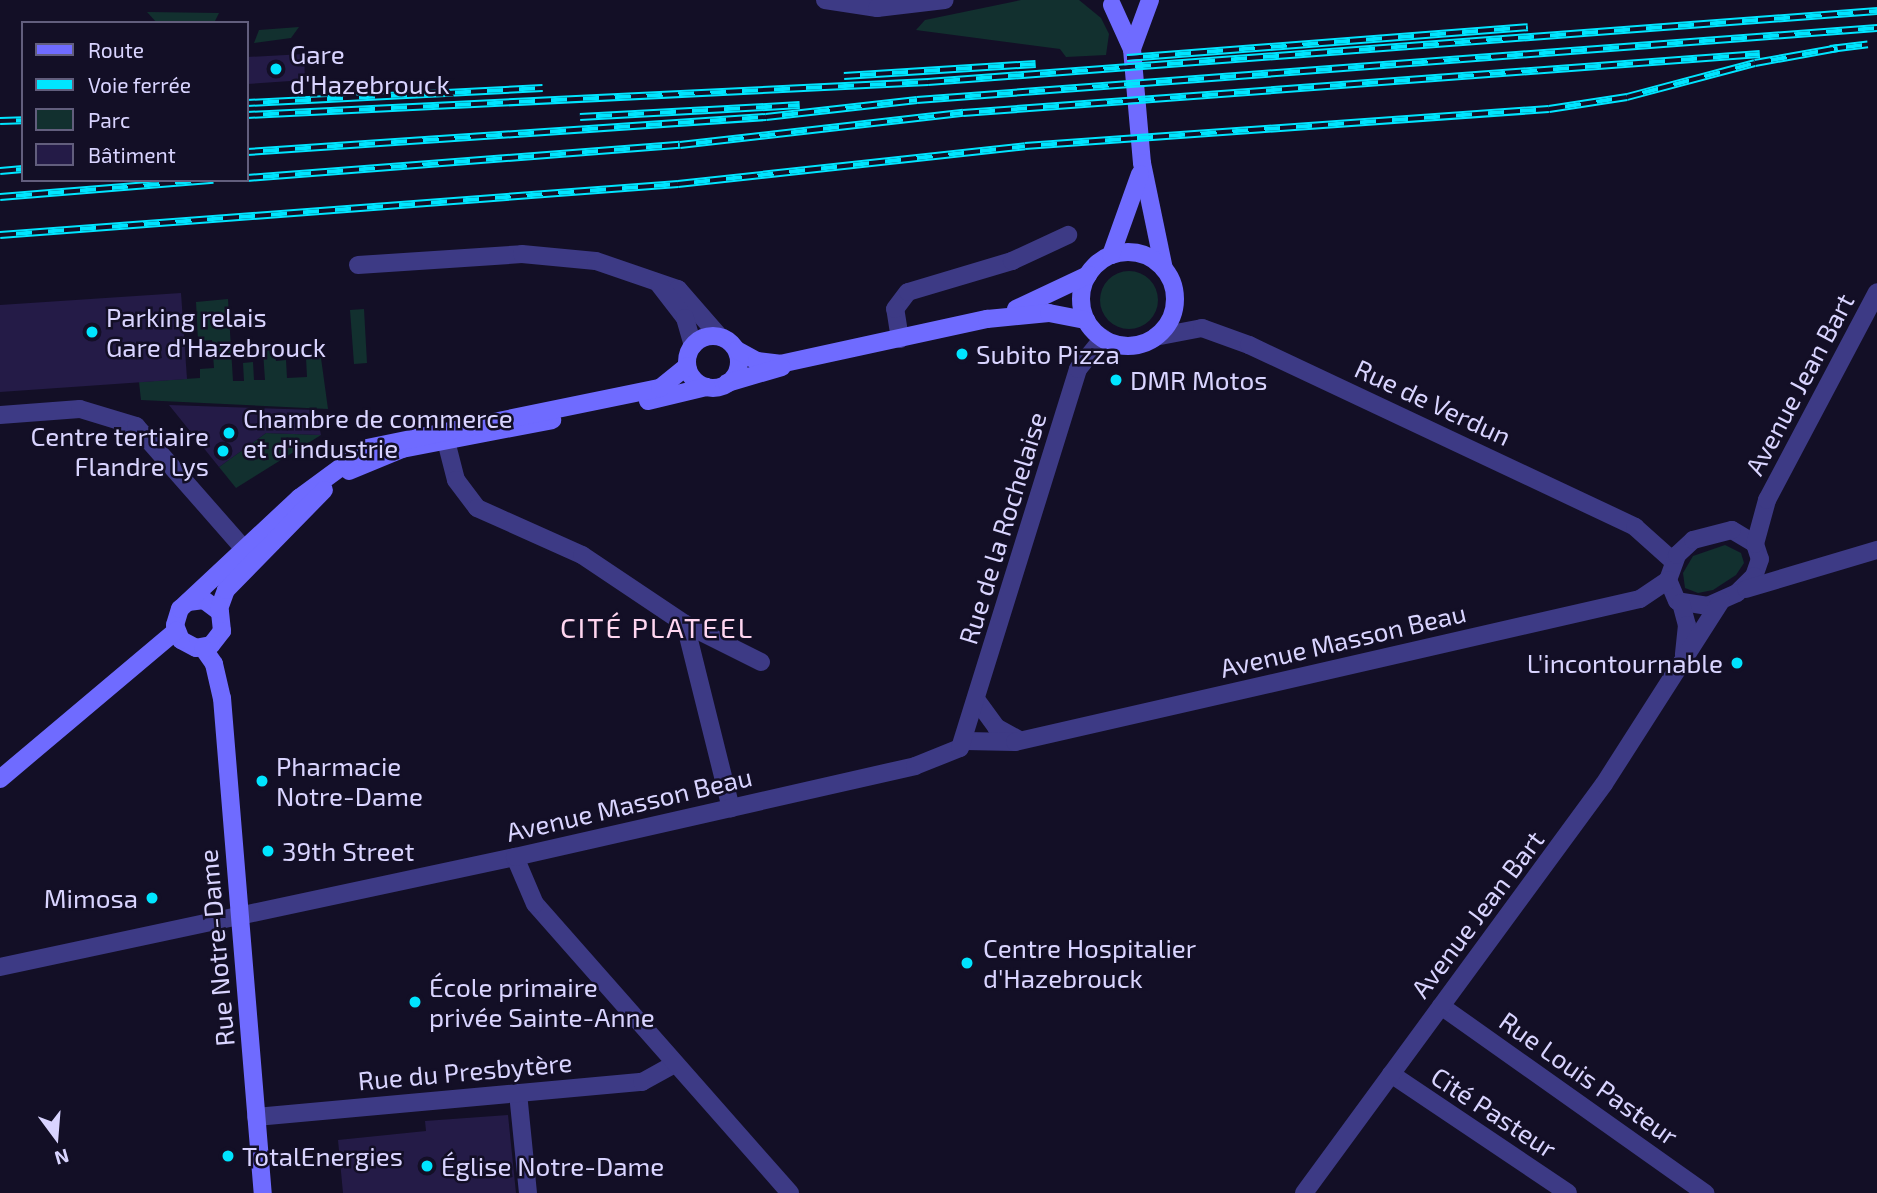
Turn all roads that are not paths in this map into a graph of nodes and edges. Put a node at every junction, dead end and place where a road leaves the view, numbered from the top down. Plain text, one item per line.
1 (825, 0) edge
2 (944, 0) edge
3 (1148, 0) edge
4 (1107, 3) edge
5 (1132, 49) junction
6 (1142, 163) junction
7 (1068, 235) dead end
8 (1111, 255) junction
9 (358, 265) dead end
10 (1164, 269) junction
11 (1088, 275) junction
12 (653, 278) junction
13 (1877, 292) edge
14 (987, 319) junction
15 (1086, 320) junction
16 (719, 336) junction
17 (1155, 337) junction
18 (900, 338) junction
19 (1103, 338) junction
20 (693, 346) junction
21 (737, 350) junction
22 (795, 362) junction
23 (687, 366) junction
24 (727, 383) junction
25 (706, 387) junction
26 (0, 415) edge
27 (446, 441) junction
28 (1767, 500) junction
29 (1722, 531) junction
30 (245, 550) junction
31 (1757, 550) junction
32 (1877, 550) edge
33 (1673, 561) junction
34 (1805, 569) junction
35 (1668, 580) junction
36 (1729, 597) junction
37 (188, 602) junction
38 (1681, 603) junction
39 (219, 609) junction
40 (685, 624) junction
41 (176, 631) junction
42 (221, 634) junction
43 (203, 648) junction
44 (1684, 659) junction
45 (761, 662) dead end
46 (222, 698) junction
47 (978, 702) junction
48 (1025, 740) junction
49 (966, 741) junction
50 (0, 779) edge
51 (731, 808) junction
52 (515, 857) junction
53 (239, 917) junction
54 (0, 967) edge
55 (1441, 1006) junction
56 (675, 1064) junction
57 (1391, 1074) junction
58 (518, 1093) junction
59 (256, 1116) junction
60 (263, 1193) edge
61 (528, 1193) edge
62 (790, 1193) edge
63 (1304, 1193) edge
64 (1568, 1193) edge
65 (1705, 1193) edge

1 - 2 street
3 - 4 main road
3 - 5 main road
4 - 5 main road
5 - 6 main road
6 - 8 main road
6 - 10 main road
7 - 18 street
8 - 10 main road
8 - 11 main road
9 - 12 street
10 - 17 main road
11 - 14 main road
11 - 15 main road
12 - 16 street
12 - 20 street
13 - 28 street, Avenue Jean Bart
14 - 15 main road
14 - 18 main road
15 - 19 main road
16 - 20 main road
16 - 21 main road
17 - 19 main road
17 - 33 street, Rue de Verdun
18 - 22 main road
19 - 47 street, Rue de la Rochelaise
20 - 23 main road
21 - 22 main road
21 - 24 main road
22 - 24 main road
23 - 25 main road
23 - 30 main road
24 - 25 main road
25 - 27 main road
26 - 30 street
27 - 39 main road
27 - 40 street
28 - 29 street, Avenue Jean Bart
28 - 31 street, Avenue Jean Bart
29 - 31 street
29 - 33 street
30 - 37 main road
31 - 34 street
31 - 36 street
32 - 34 street
33 - 35 street
34 - 36 street
35 - 38 street
35 - 48 street, Avenue Masson Beau
36 - 38 street
36 - 44 street, Avenue Jean Bart
37 - 39 main road
37 - 41 main road
38 - 44 street, Avenue Jean Bart
39 - 42 main road
40 - 45 street
40 - 51 street
41 - 43 main road
41 - 50 main road
42 - 43 main road
42 - 46 main road, Rue Notre-Dame
43 - 46 main road, Rue Notre-Dame
44 - 55 street, Avenue Jean Bart
46 - 53 main road, Rue Notre-Dame
47 - 48 street
47 - 49 street, Rue de la Rochelaise
48 - 49 street, Avenue Masson Beau
49 - 51 street, Avenue Masson Beau
51 - 52 street, Avenue Masson Beau
52 - 53 street, Avenue Masson Beau
52 - 56 street
53 - 54 street, Avenue Masson Beau
53 - 59 main road, Rue Notre-Dame
55 - 57 street, Avenue Jean Bart
55 - 65 street, Rue Louis Pasteur
56 - 58 street, Rue du Presbytère
56 - 62 street
57 - 63 street, Avenue Jean Bart
57 - 64 street, Cité Pasteur
58 - 59 street, Rue du Presbytère
58 - 61 street
59 - 60 main road, Rue Notre-Dame

